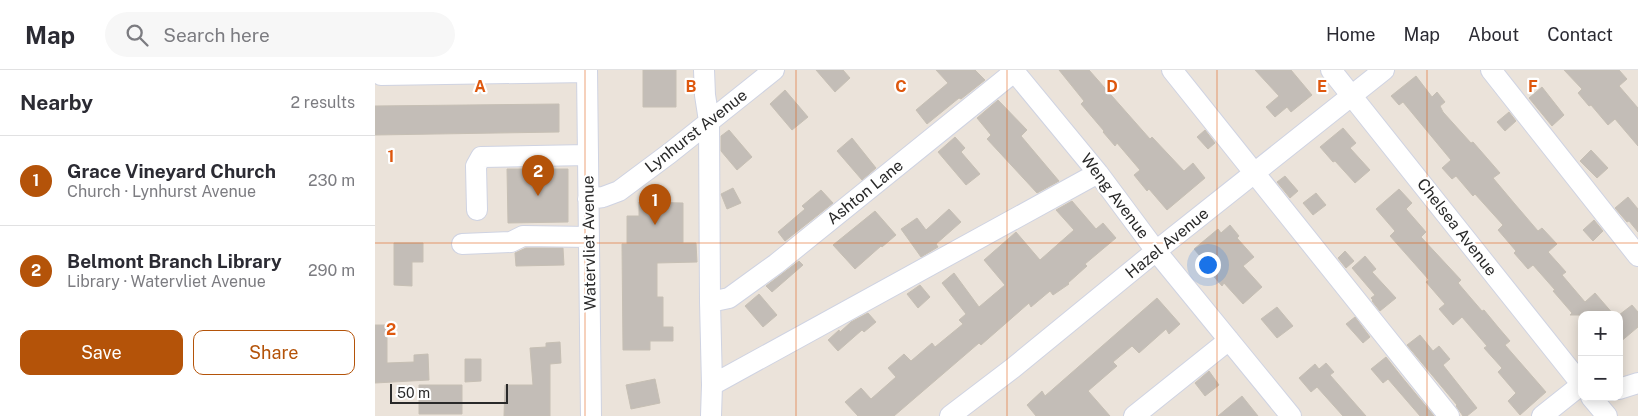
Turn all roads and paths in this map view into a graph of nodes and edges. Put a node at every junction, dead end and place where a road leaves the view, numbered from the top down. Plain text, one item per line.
1 (704, 70) edge
2 (774, 70) edge
3 (1172, 70) edge
4 (1331, 70) edge
5 (1384, 70) edge
6 (1491, 70) edge
7 (587, 71) edge
8 (1014, 71) edge
9 (381, 75) dead end
10 (1352, 96) junction
11 (709, 121) junction
12 (588, 155) junction
13 (1098, 173) junction
14 (1254, 173) junction
15 (589, 199) junction
16 (477, 210) dead end
17 (589, 236) junction
18 (462, 244) dead end
19 (1156, 251) junction
20 (1638, 256) edge
21 (710, 302) junction
22 (1229, 340) junction
23 (1578, 379) edge
24 (1638, 383) edge
25 (712, 385) junction
26 (1623, 387) edge
27 (1578, 398) edge
28 (1595, 401) edge
29 (591, 416) edge
30 (711, 416) edge
31 (950, 416) edge
32 (1135, 416) edge
33 (1291, 416) edge
34 (1449, 416) edge
35 (1543, 416) edge
36 (1607, 416) edge

1 - 11 street
2 - 11 street, Lynhurst Avenue
3 - 14 street
4 - 10 street, Chelsea Avenue
5 - 10 street, Hazel Avenue
6 - 20 street
7 - 9 street
7 - 12 street, Watervliet Avenue
8 - 13 street, Weng Avenue
8 - 21 street, Ashton Lane
10 - 14 street, Hazel Avenue
10 - 23 street, Chelsea Avenue
11 - 15 street, Lynhurst Avenue
11 - 21 street
12 - 15 street, Watervliet Avenue
12 - 16 street
13 - 19 street, Weng Avenue
13 - 25 street
14 - 19 street, Hazel Avenue
14 - 34 street
15 - 17 street, Watervliet Avenue
17 - 18 street
17 - 29 street, Watervliet Avenue
19 - 22 street, Weng Avenue
19 - 31 street, Hazel Avenue
21 - 25 street
22 - 32 street
22 - 33 street, Weng Avenue
24 - 26 street
25 - 30 street
27 - 35 street
28 - 36 street, Chelsea Avenue

